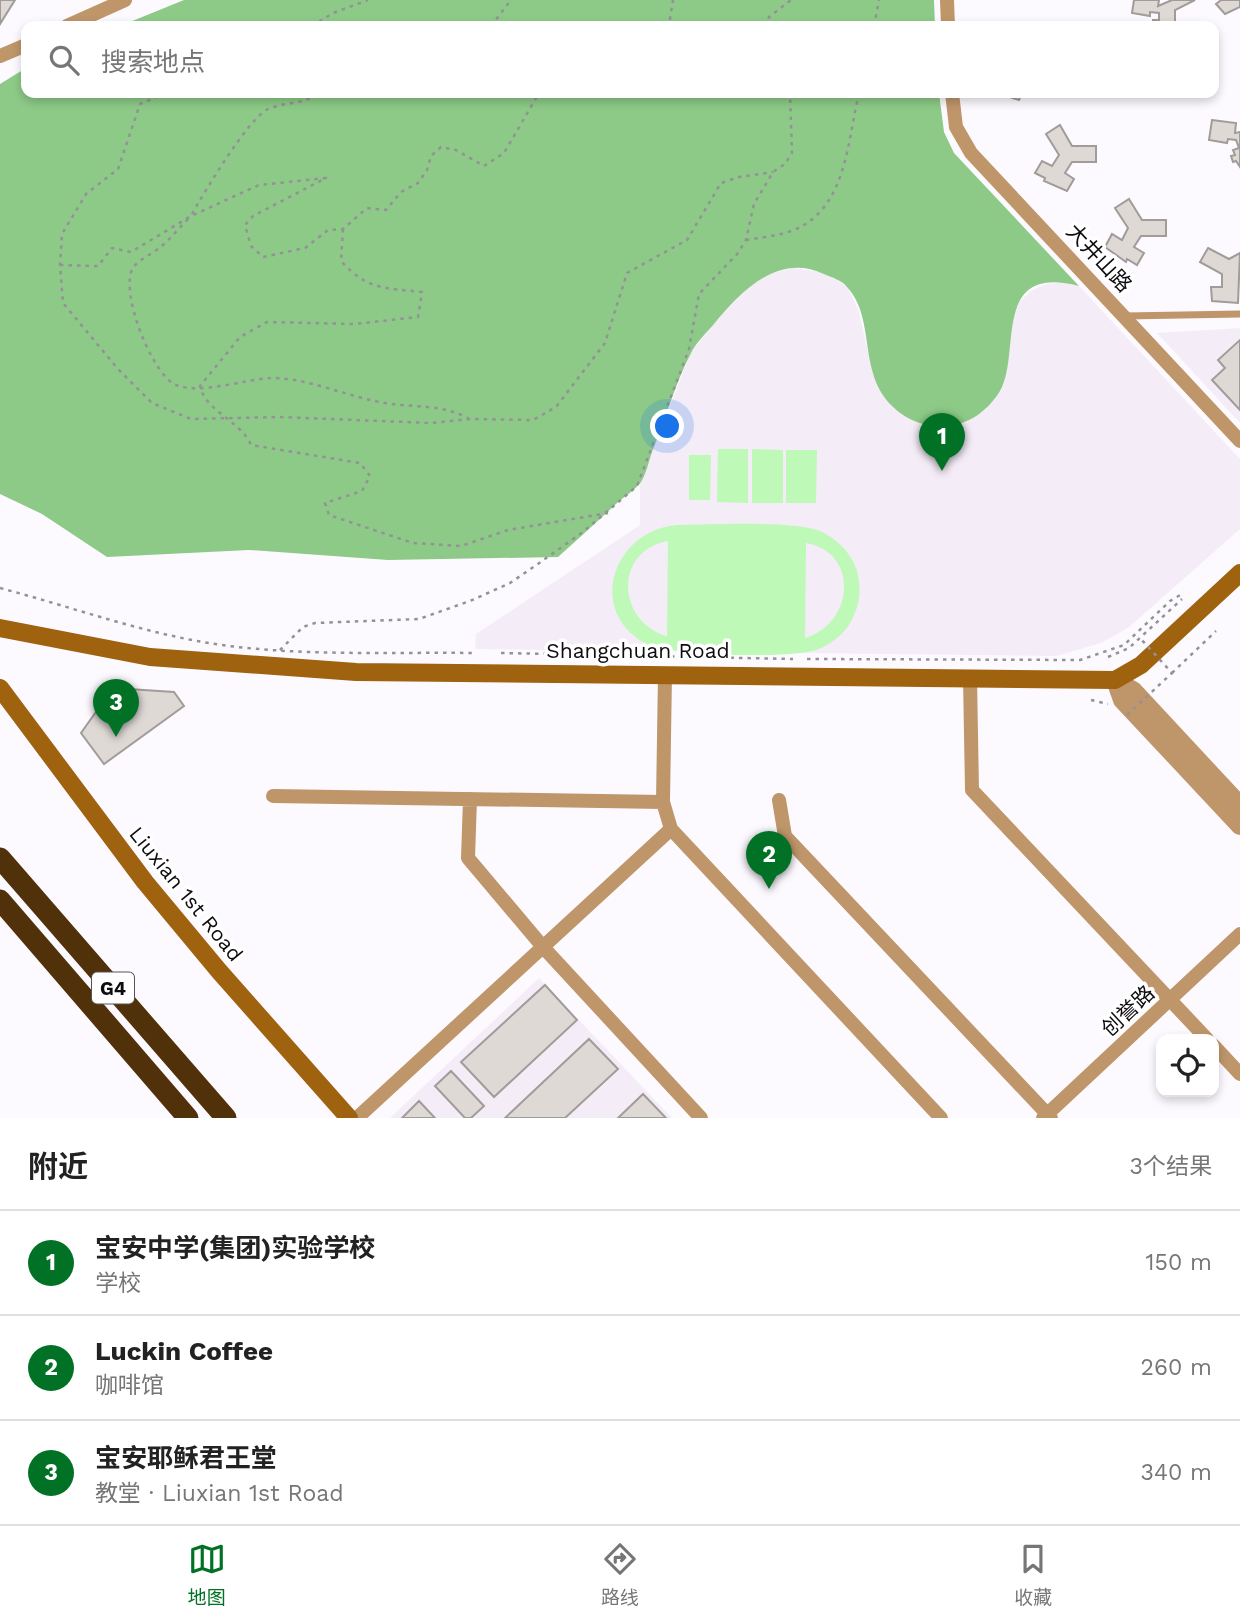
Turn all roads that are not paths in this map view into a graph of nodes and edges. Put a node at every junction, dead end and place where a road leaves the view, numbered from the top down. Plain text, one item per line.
1 (125, 0) edge
2 (947, 0) edge
3 (78, 21) edge
4 (948, 21) edge
5 (21, 47) edge
6 (0, 56) edge
7 (952, 98) edge
8 (1240, 314) edge
9 (1124, 316) junction
10 (1240, 441) edge
11 (1240, 573) edge
12 (0, 628) edge
13 (665, 674) junction
14 (970, 678) junction
15 (1115, 680) junction
16 (0, 688) edge
17 (272, 796) dead end
18 (470, 799) junction
19 (779, 800) dead end
20 (663, 802) junction
21 (1240, 804) edge
22 (1240, 826) edge
23 (671, 829) junction
24 (0, 858) edge
25 (0, 900) edge
26 (1240, 934) edge
27 (543, 947) junction
28 (1171, 1001) junction
29 (1202, 1034) edge
30 (1219, 1051) edge
31 (1240, 1074) edge
32 (1048, 1117) edge
33 (188, 1118) edge
34 (226, 1118) edge
35 (349, 1118) edge
36 (357, 1118) edge
37 (701, 1118) edge
38 (941, 1118) edge

1 - 3 street
2 - 4 street
5 - 6 street
7 - 9 street, 大井山路
8 - 9 lane
9 - 10 street, 大井山路
11 - 15 main road
12 - 13 main road, Shangchuan Road
13 - 14 main road, Shangchuan Road
13 - 20 street
14 - 15 main road, Shangchuan Road
14 - 28 street
15 - 21 street
15 - 22 street
16 - 35 main road, Liuxian 1st Road
17 - 18 street
18 - 20 street
18 - 27 street
19 - 32 street
20 - 23 street
23 - 27 street
23 - 38 street
24 - 34 highway, G4
25 - 33 highway, G4
26 - 28 street, 创誉路
27 - 36 street
27 - 37 street
28 - 29 street
28 - 32 street, 创誉路
30 - 31 street

